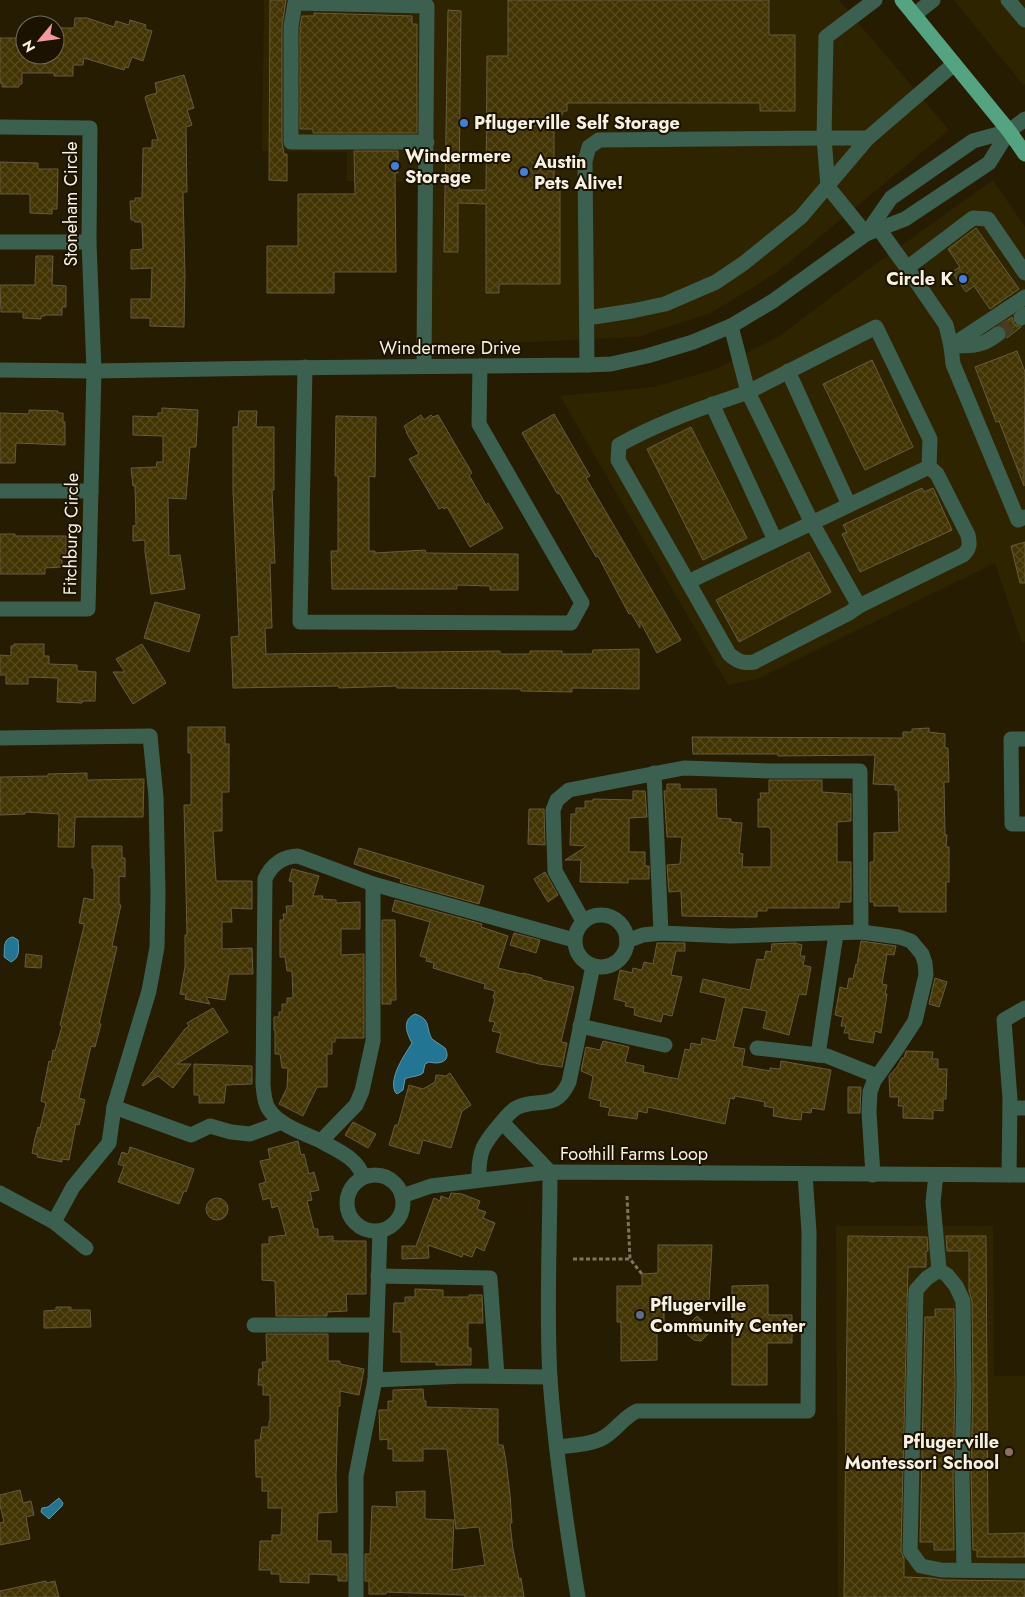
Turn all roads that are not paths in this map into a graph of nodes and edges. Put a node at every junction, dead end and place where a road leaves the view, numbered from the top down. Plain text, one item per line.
1 (875, 0) edge
2 (902, 0) edge
3 (933, 0) edge
4 (1008, 0) edge
5 (914, 15) junction
6 (1025, 20) edge
7 (954, 64) junction
8 (1025, 119) edge
9 (0, 127) edge
10 (1009, 131) junction
11 (824, 138) junction
12 (868, 138) junction
13 (427, 142) junction
14 (1025, 154) edge
15 (828, 187) junction
16 (872, 232) junction
17 (0, 242) edge
18 (89, 242) junction
19 (907, 268) junction
20 (1025, 273) edge
21 (1025, 296) edge
22 (587, 318) junction
23 (731, 326) junction
24 (998, 334) tunnel mouth
25 (951, 346) junction
26 (424, 366) junction
27 (480, 366) junction
28 (587, 366) junction
29 (305, 367) junction
30 (0, 370) edge
31 (94, 371) junction
32 (788, 372) junction
33 (748, 392) junction
34 (712, 404) junction
35 (929, 467) junction
36 (0, 491) edge
37 (91, 491) junction
38 (849, 505) junction
39 (1025, 517) edge
40 (812, 522) junction
41 (774, 540) junction
42 (688, 582) junction
43 (859, 606) junction
44 (0, 609) edge
45 (0, 738) edge
46 (1025, 739) edge
47 (654, 773) junction
48 (1025, 824) edge
49 (373, 884) junction
50 (583, 921) junction
51 (661, 932) junction
52 (861, 932) junction
53 (836, 934) junction
54 (574, 940) junction
55 (627, 941) junction
56 (593, 966) junction
57 (1025, 1008) edge
58 (580, 1026) junction
59 (665, 1045) dead end
60 (757, 1048) dead end
61 (818, 1055) junction
62 (877, 1076) junction
63 (114, 1106) junction
64 (1017, 1108) edge
65 (282, 1122) junction
66 (502, 1122) junction
67 (321, 1141) junction
68 (550, 1172) junction
69 (805, 1174) junction
70 (873, 1175) junction
71 (936, 1175) junction
72 (1009, 1175) junction
73 (1025, 1175) edge
74 (363, 1177) junction
75 (479, 1180) junction
76 (0, 1192) edge
77 (402, 1196) junction
78 (54, 1222) junction
79 (380, 1231) junction
80 (86, 1248) dead end
81 (939, 1270) junction
82 (378, 1276) junction
83 (254, 1325) dead end
84 (376, 1325) junction
85 (497, 1376) junction
86 (550, 1377) junction
87 (375, 1380) junction
88 (556, 1447) junction
89 (964, 1570) junction
90 (1025, 1572) edge
91 (356, 1597) edge
92 (578, 1597) edge

1 - 11 street
2 - 5 main road
3 - 5 street
4 - 6 street
5 - 7 main road
7 - 10 main road
7 - 12 street
8 - 10 street, Windermere Drive
9 - 18 street, Stoneham Circle
10 - 14 main road
10 - 16 street, Windermere Drive
10 - 16 street, Windermere Drive
11 - 12 street
11 - 15 street
11 - 22 street
12 - 15 street
13 - 13 street
13 - 26 street
15 - 16 street
15 - 22 street
16 - 19 street
16 - 23 street, Windermere Drive
17 - 18 street
18 - 31 street, Stoneham Circle
19 - 20 street
19 - 25 street
21 - 25 street
22 - 28 street
23 - 28 street, Windermere Drive
23 - 33 street
24 - 25 street
25 - 39 street
26 - 27 street, Windermere Drive
26 - 29 street, Windermere Drive
27 - 28 street, Windermere Drive
27 - 29 street
29 - 31 street, Windermere Drive
30 - 31 street, Windermere Drive
31 - 37 street, Fitchburg Circle
32 - 33 street
32 - 35 street
32 - 38 street
33 - 34 street
33 - 40 street
34 - 41 street
34 - 42 street
35 - 38 street
35 - 43 street
36 - 37 street
37 - 44 street, Fitchburg Circle
38 - 40 street
40 - 41 street
40 - 43 street
41 - 42 street
42 - 43 street
45 - 63 street
46 - 48 street
47 - 50 street
47 - 51 street
47 - 52 street
49 - 54 street
49 - 65 street
49 - 67 street
50 - 54 street
50 - 55 street
51 - 53 street
51 - 55 street
52 - 53 street
52 - 62 street
53 - 61 street
54 - 56 street
55 - 56 street
56 - 58 street
57 - 64 street
58 - 59 street
58 - 66 street
60 - 61 street
61 - 62 street
62 - 70 street
63 - 65 street
63 - 78 street
64 - 72 street
65 - 67 street
66 - 68 street
66 - 75 street
67 - 74 street
68 - 69 street, Foothill Farms Loop
68 - 75 street
68 - 86 street, Foothill Farms Loop
69 - 70 street, Foothill Farms Loop
69 - 88 street
70 - 71 street, Foothill Farms Loop
71 - 72 street, Foothill Farms Loop
71 - 81 street
72 - 73 street, Foothill Farms Loop
74 - 77 street
74 - 79 street
75 - 77 street
76 - 78 street
77 - 79 street
78 - 80 street
79 - 82 street
81 - 89 street
81 - 89 street
82 - 84 street
82 - 85 street
83 - 84 street
84 - 87 street
85 - 86 street
85 - 87 street
86 - 88 street, Foothill Farms Loop
87 - 91 street
88 - 92 street, Foothill Farms Loop
89 - 90 street

